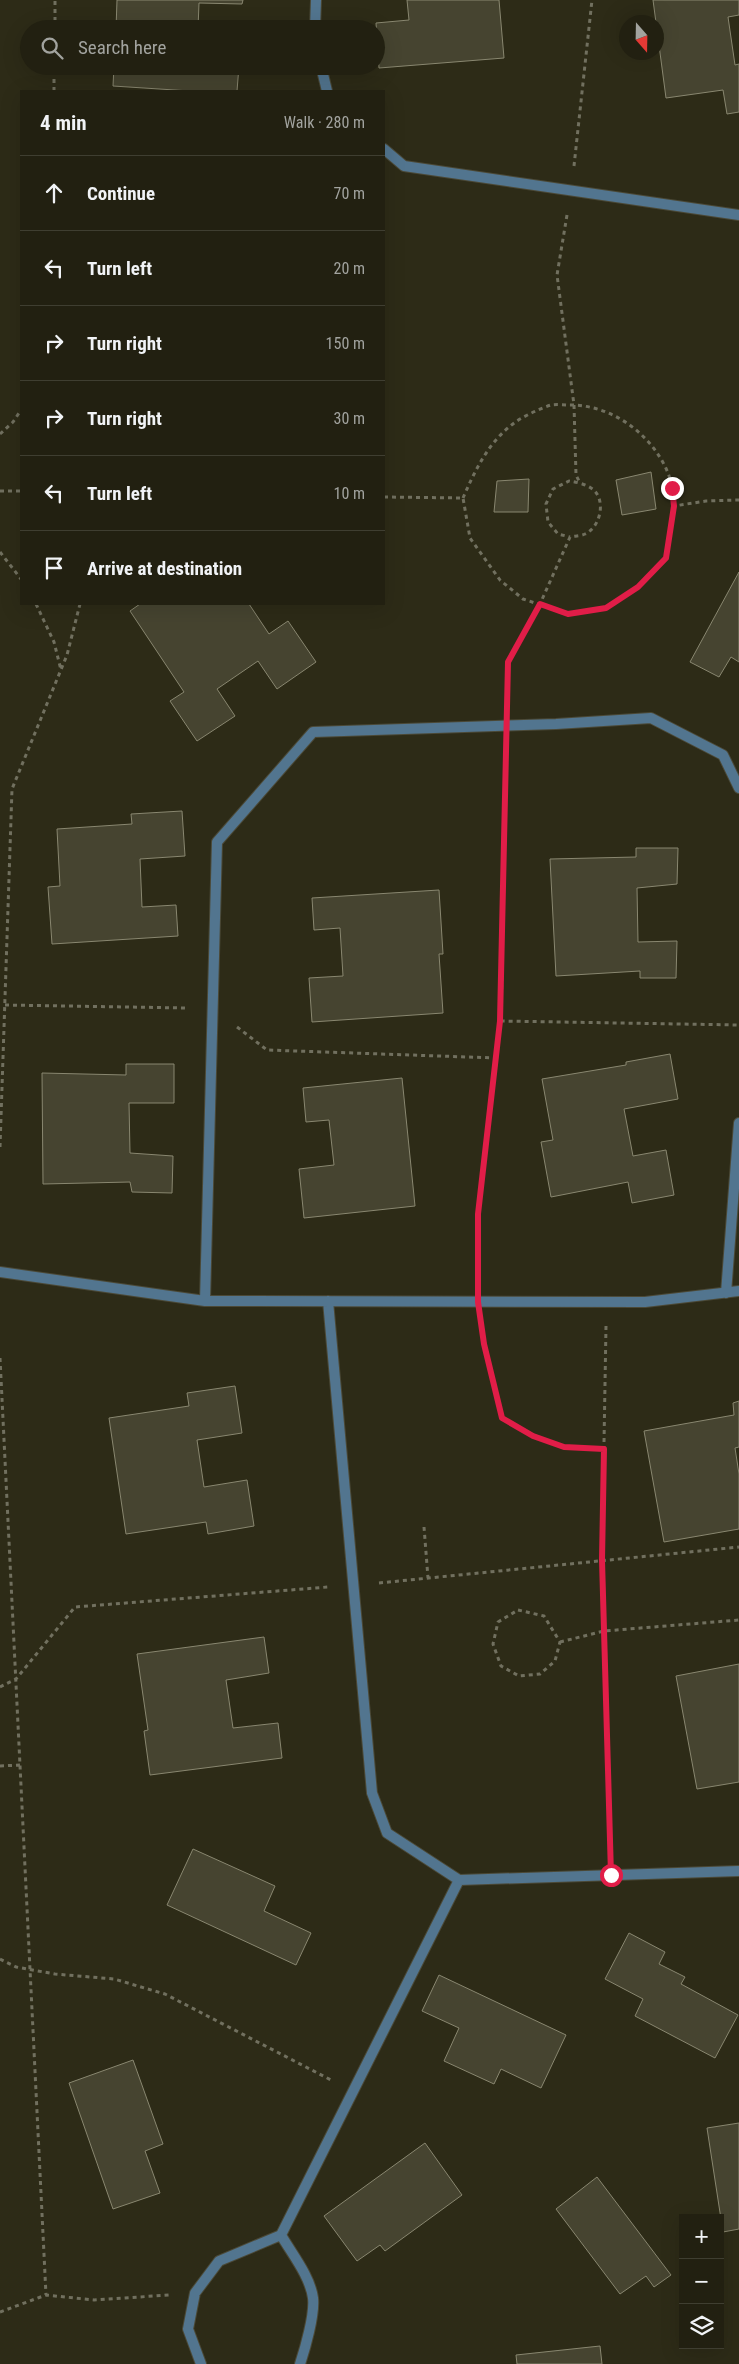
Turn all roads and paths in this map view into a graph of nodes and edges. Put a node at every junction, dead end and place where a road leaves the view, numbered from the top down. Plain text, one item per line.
1 (55, 0) edge
2 (316, 0) edge
3 (592, 0) edge
4 (55, 20) edge
5 (315, 20) edge
6 (54, 75) edge
7 (323, 75) edge
8 (54, 90) edge
9 (327, 90) edge
10 (385, 150) edge
11 (572, 190) junction
12 (739, 215) edge
13 (574, 405) junction
14 (20, 412) edge
15 (0, 434) edge
16 (581, 483) junction
17 (0, 490) edge
18 (20, 491) edge
19 (385, 497) edge
20 (463, 498) junction
21 (739, 500) edge
22 (674, 506) junction
23 (570, 537) junction
24 (0, 552) edge
25 (20, 578) edge
26 (540, 604) junction
27 (36, 605) edge
28 (80, 605) edge
29 (61, 670) junction
30 (506, 726) junction
31 (739, 788) edge
32 (5, 1005) junction
33 (212, 1008) junction
34 (500, 1021) junction
35 (739, 1026) edge
36 (496, 1058) junction
37 (739, 1123) edge
38 (0, 1148) edge
39 (0, 1272) edge
40 (739, 1291) edge
41 (726, 1293) junction
42 (205, 1301) junction
43 (328, 1301) junction
44 (478, 1302) junction
45 (606, 1302) junction
46 (0, 1358) edge
47 (604, 1449) junction
48 (424, 1527) dead end
49 (428, 1578) dead end
50 (739, 1620) edge
51 (604, 1632) junction
52 (560, 1642) junction
53 (20, 1765) junction
54 (0, 1766) edge
55 (739, 1871) edge
56 (611, 1875) junction
57 (459, 1880) junction
58 (0, 1959) edge
59 (30, 1970) junction
60 (354, 2092) junction
61 (281, 2235) junction
62 (195, 2292) junction
63 (46, 2295) junction
64 (0, 2312) edge
65 (201, 2364) edge
66 (300, 2364) edge

1 - 4 path
2 - 5 lane
3 - 11 path
6 - 8 path
7 - 9 lane
10 - 11 lane
11 - 12 lane
11 - 13 path
13 - 16 path
13 - 20 path
13 - 22 path
14 - 15 path
16 - 23 path
16 - 23 path
17 - 18 path
19 - 20 path
20 - 26 path
21 - 22 path
22 - 26 path
23 - 26 path
24 - 25 path
26 - 30 path
27 - 29 path
28 - 29 path
29 - 32 path
30 - 31 lane
30 - 33 lane
30 - 34 path
32 - 33 path
32 - 38 path
33 - 36 path
33 - 42 lane
34 - 35 path
34 - 36 path
36 - 44 path
37 - 41 lane
39 - 42 lane
40 - 41 lane
41 - 45 lane
42 - 43 lane
43 - 44 lane
43 - 57 lane
44 - 45 lane
44 - 47 path
45 - 47 path
46 - 53 path
47 - 51 path
48 - 49 path
50 - 51 path
51 - 52 path
51 - 56 path
52 - 52 path
53 - 54 path
53 - 59 path
55 - 56 lane
56 - 57 lane
57 - 60 lane
58 - 59 path
59 - 60 path
59 - 63 path
60 - 61 lane
61 - 62 lane
61 - 66 lane
62 - 63 path
62 - 65 lane
63 - 64 path

